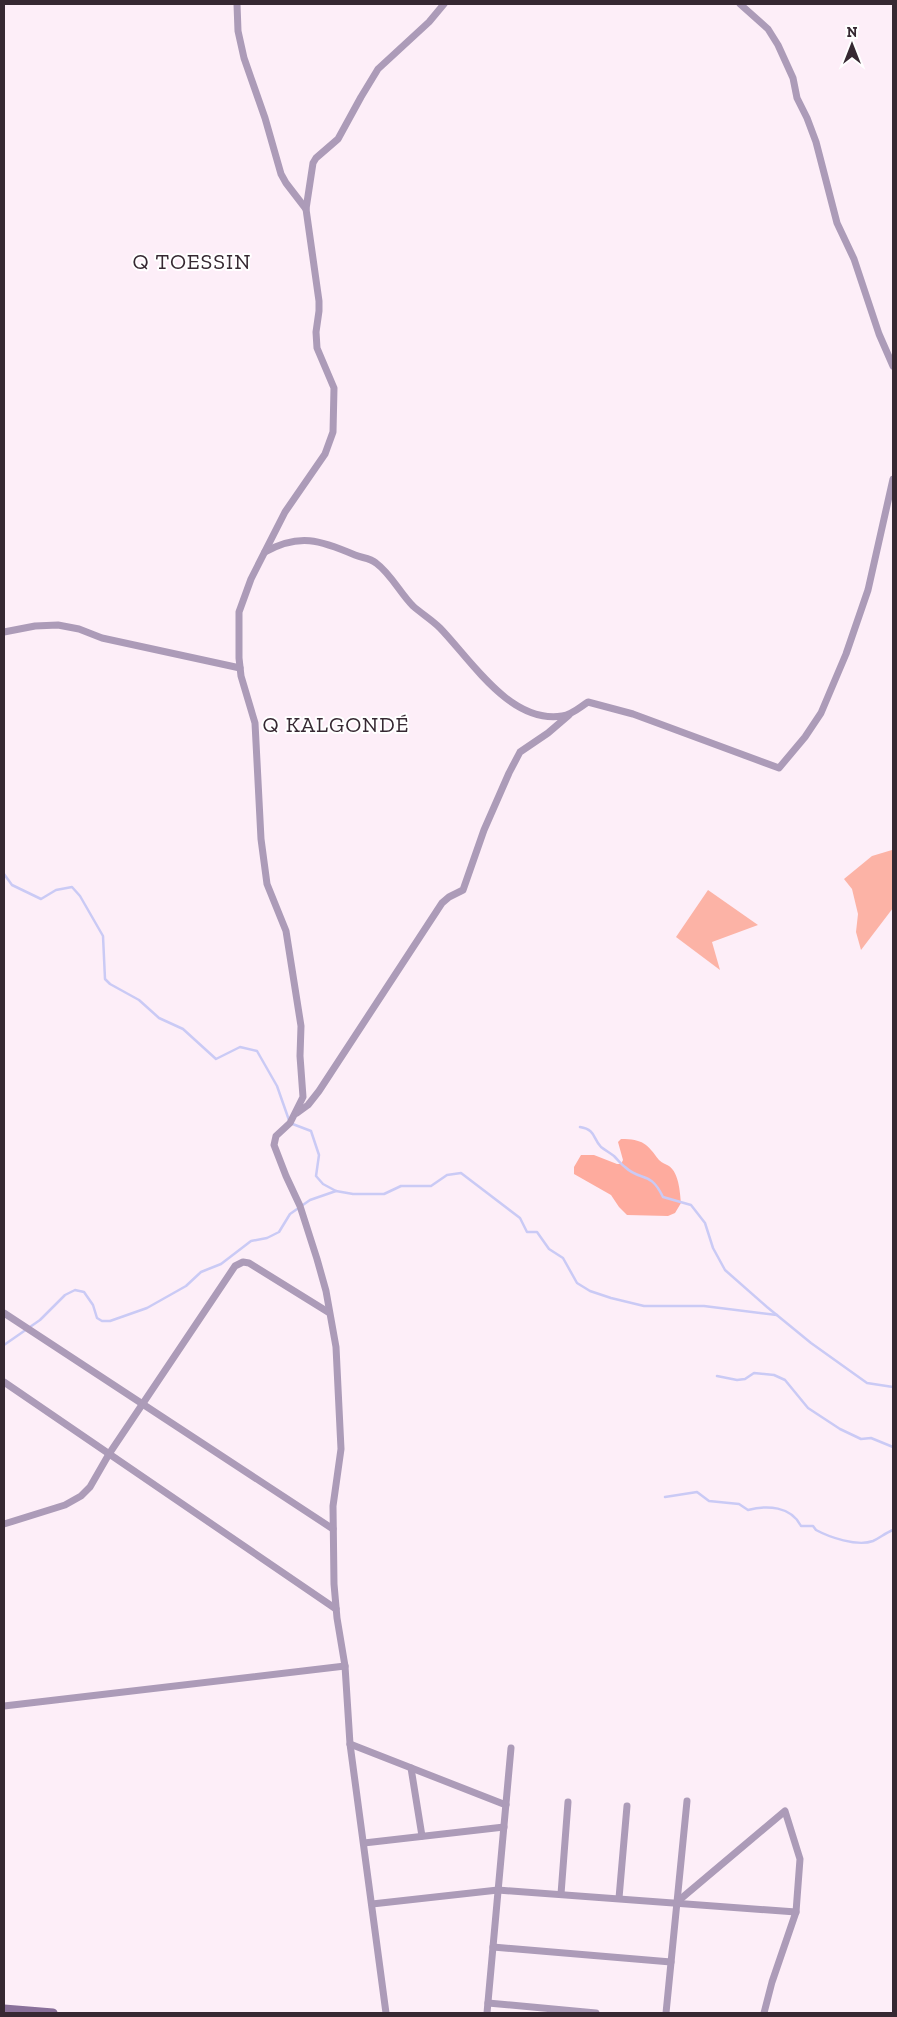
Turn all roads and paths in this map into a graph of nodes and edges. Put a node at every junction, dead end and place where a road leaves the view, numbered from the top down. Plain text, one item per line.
1 (237, 4) edge
2 (444, 4) edge
3 (740, 4) edge
4 (306, 209) junction
5 (893, 366) edge
6 (893, 479) edge
7 (264, 553) junction
8 (4, 632) edge
9 (240, 668) junction
10 (569, 715) junction
11 (295, 1115) junction
12 (328, 1312) junction
13 (4, 1313) edge
14 (4, 1382) edge
15 (142, 1404) junction
16 (109, 1454) junction
17 (4, 1524) edge
18 (333, 1529) junction
19 (336, 1609) junction
20 (345, 1666) junction
21 (4, 1706) edge
22 (350, 1744) junction
23 (511, 1748) dead end
24 (410, 1768) junction
25 (687, 1801) dead end
26 (568, 1802) dead end
27 (506, 1805) junction
28 (627, 1806) dead end
29 (504, 1827) junction
30 (422, 1836) junction
31 (364, 1843) junction
32 (498, 1890) junction
33 (561, 1894) junction
34 (620, 1898) junction
35 (677, 1902) junction
36 (372, 1904) junction
37 (796, 1912) junction
38 (493, 1948) junction
39 (671, 1962) junction
40 (488, 2003) junction
41 (4, 2009) edge
42 (53, 2013) edge
43 (386, 2013) edge
44 (487, 2013) edge
45 (596, 2013) edge
46 (666, 2013) edge
47 (764, 2013) edge

1 - 4 street
2 - 4 street
3 - 5 street
4 - 7 street
6 - 10 street
7 - 9 street
7 - 10 street
8 - 9 street
9 - 11 street
10 - 11 street
11 - 12 street
12 - 15 street
12 - 18 street
13 - 15 street
14 - 16 street
15 - 16 street
15 - 18 street
16 - 17 street
16 - 19 street
18 - 19 street
19 - 20 street
20 - 21 street
20 - 22 street
22 - 24 street
22 - 31 street
23 - 27 street
24 - 27 street
24 - 30 street
25 - 35 street
26 - 33 street
27 - 29 street
28 - 34 street
29 - 30 street
29 - 32 street
30 - 31 street
31 - 36 street
32 - 33 street
32 - 36 street
32 - 38 street
33 - 34 street
34 - 35 street
35 - 37 street
35 - 37 street
35 - 39 street
36 - 43 street
37 - 47 street
38 - 39 street
38 - 40 street
39 - 46 street
40 - 44 street
40 - 45 street
41 - 42 street

